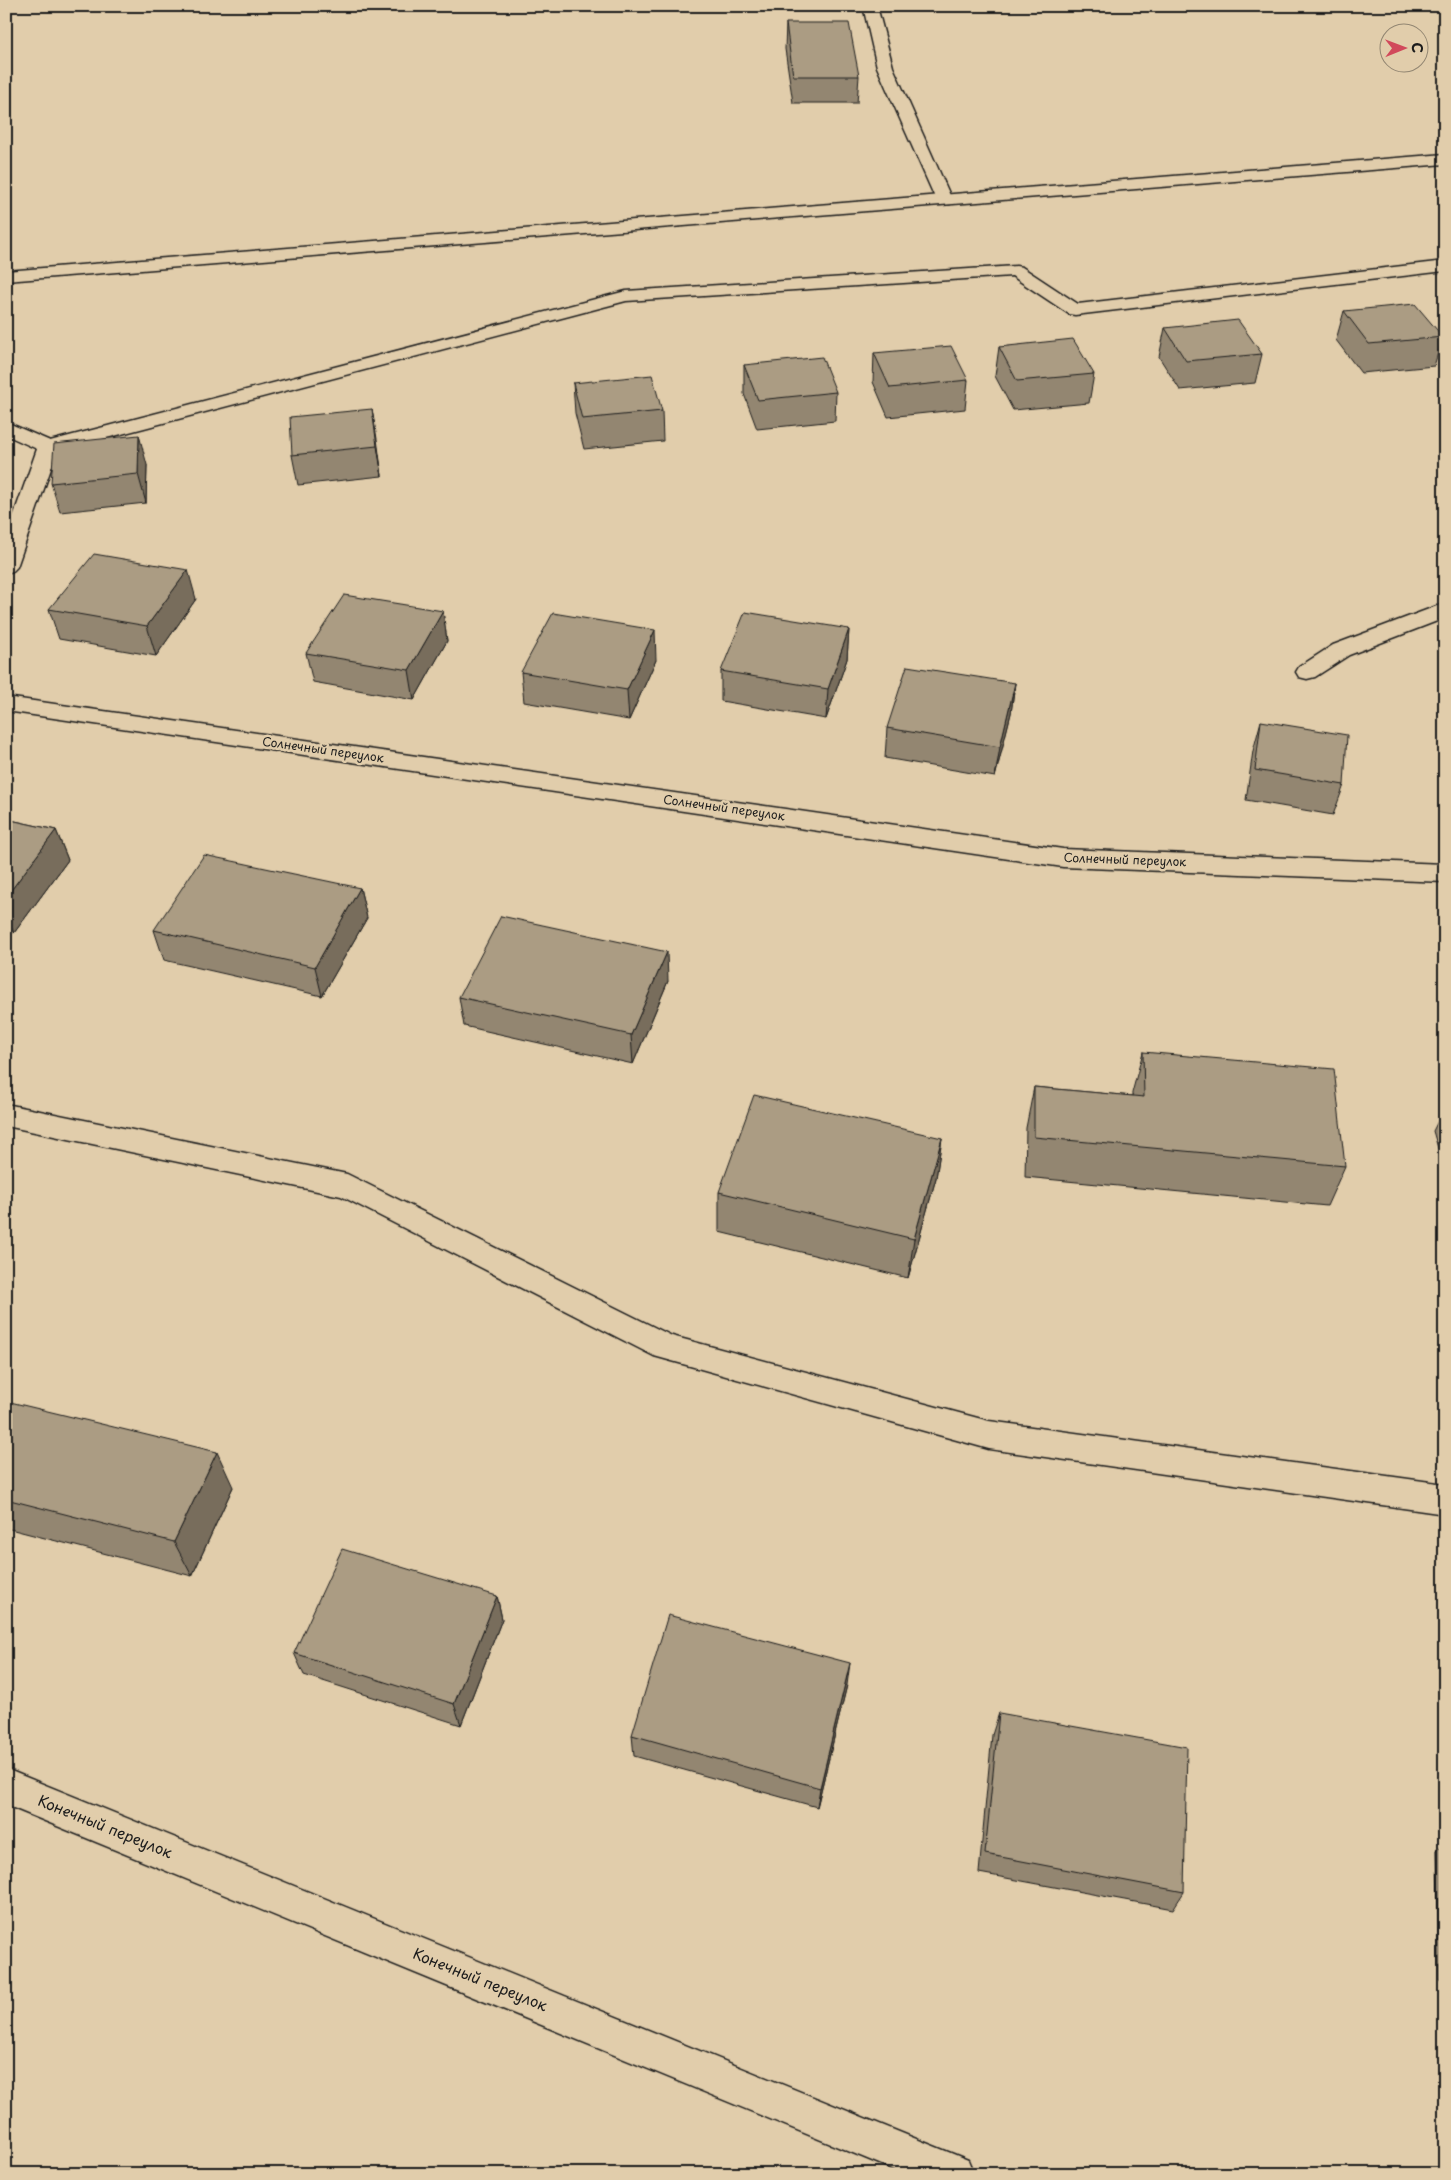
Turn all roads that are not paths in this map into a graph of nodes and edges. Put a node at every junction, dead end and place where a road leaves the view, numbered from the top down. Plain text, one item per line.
1 (870, 6) edge
2 (1445, 159) edge
3 (944, 200) junction
4 (1445, 266) edge
5 (6, 276) edge
6 (6, 428) edge
7 (48, 447) junction
8 (6, 567) edge
9 (1445, 610) edge
10 (1307, 672) dead end
11 (6, 704) edge
12 (1445, 873) edge
13 (6, 1114) edge
14 (1445, 1500) edge
15 (6, 1786) edge
16 (954, 2174) edge

1 - 3 main road
2 - 3 main road
3 - 5 main road
4 - 7 main road
6 - 7 main road
7 - 8 main road
9 - 10 main road
11 - 12 main road, Солнечный переулок
13 - 14 main road
15 - 16 main road, Конечный переулок

